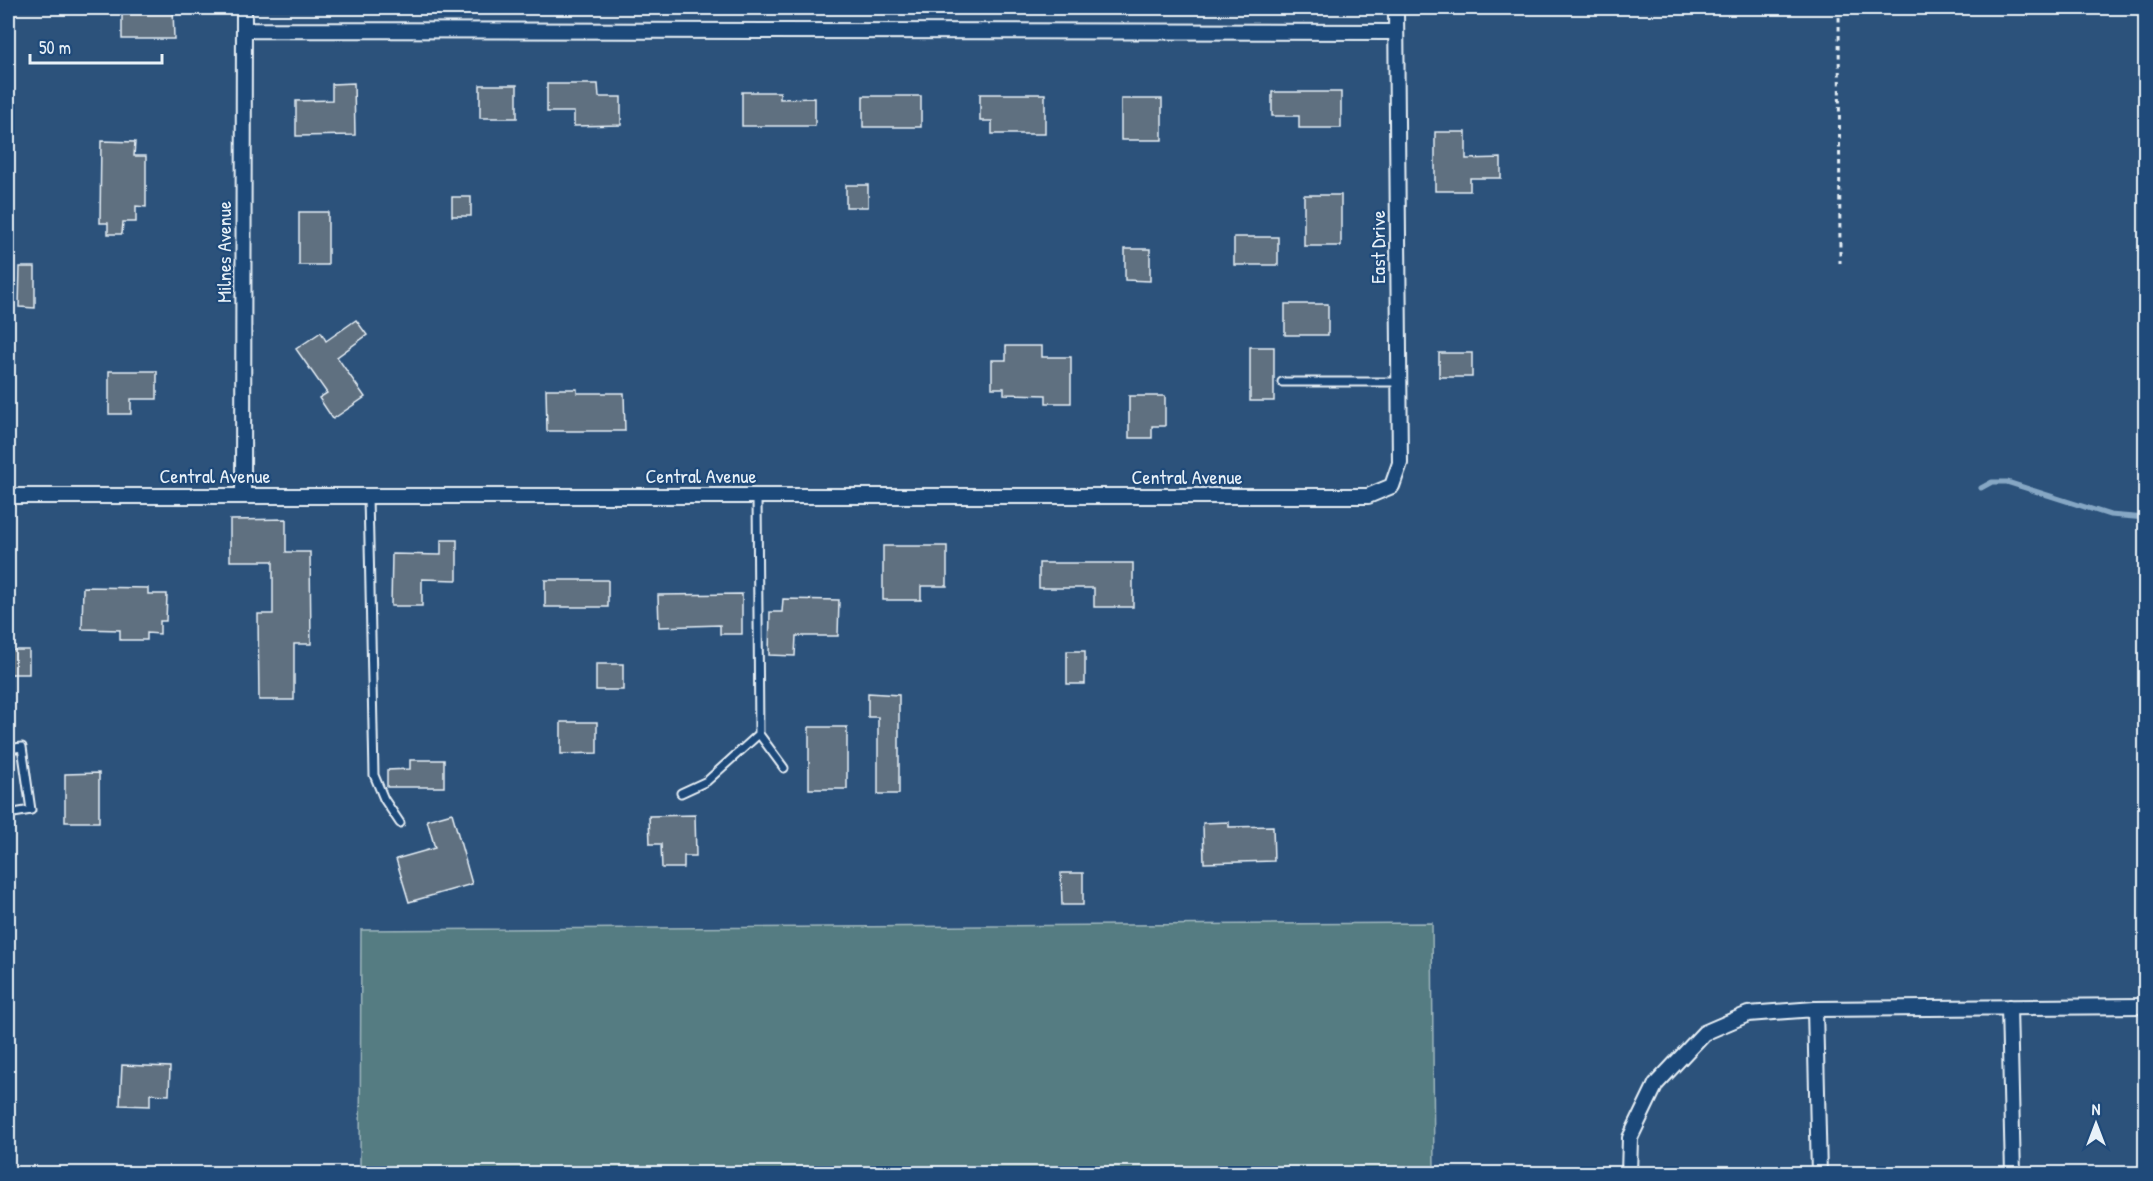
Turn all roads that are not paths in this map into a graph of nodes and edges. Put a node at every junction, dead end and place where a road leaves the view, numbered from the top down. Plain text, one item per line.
1 (244, 8) edge
2 (1396, 8) edge
3 (244, 30) junction
4 (1396, 32) junction
5 (1282, 382) dead end
6 (1399, 382) junction
7 (1392, 486) joint
8 (8, 496) edge
9 (243, 496) junction
10 (368, 496) junction
11 (757, 496) junction
12 (759, 735) junction
13 (8, 749) edge
14 (784, 768) dead end
15 (681, 793) dead end
16 (8, 814) edge
17 (400, 823) dead end
18 (2145, 1006) edge
19 (2009, 1007) junction
20 (1815, 1009) junction
21 (1629, 1173) edge
22 (1818, 1173) edge
23 (2013, 1173) edge

1 - 3 street, Milnes Avenue
2 - 4 street, East Drive
3 - 4 street
3 - 9 street, Milnes Avenue
4 - 6 street, East Drive
5 - 6 lane
6 - 7 street, East Drive
7 - 11 street, Central Avenue
8 - 9 street, Central Avenue
9 - 10 street, Central Avenue
10 - 11 street, Central Avenue
10 - 17 lane
11 - 12 lane
12 - 14 lane
12 - 15 lane
13 - 16 lane
18 - 19 street
19 - 20 street
19 - 23 street
20 - 21 street
20 - 22 street

